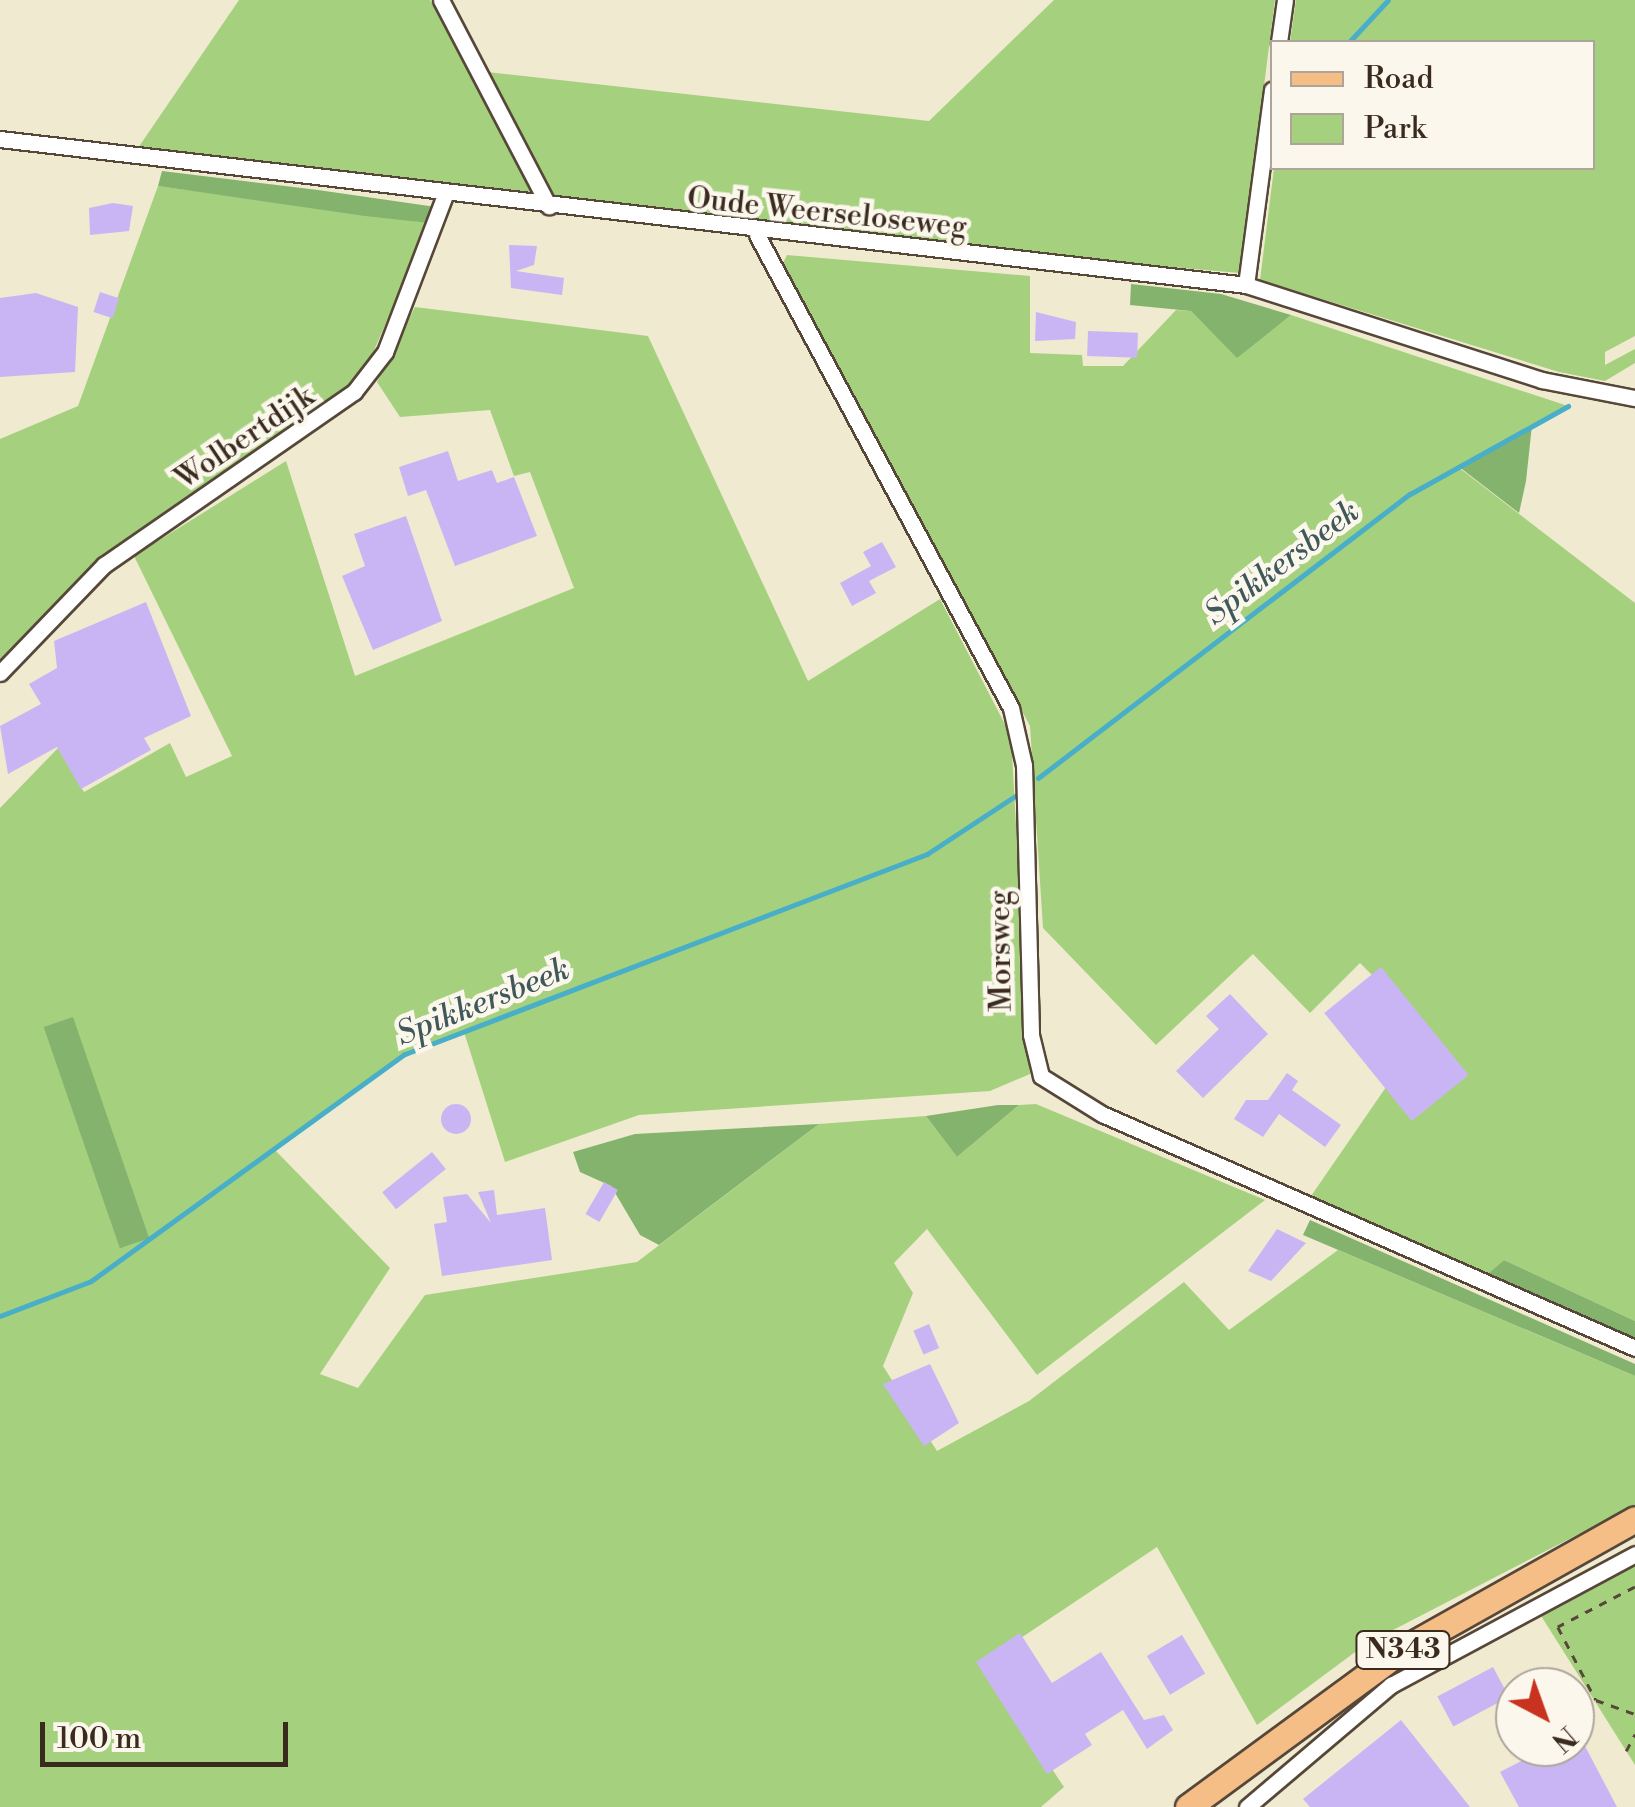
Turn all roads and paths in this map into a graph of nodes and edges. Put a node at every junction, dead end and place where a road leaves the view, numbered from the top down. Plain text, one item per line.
1 (441, 0) edge
2 (1285, 0) edge
3 (1279, 40) edge
4 (1270, 105) edge
5 (0, 139) edge
6 (446, 192) junction
7 (549, 207) junction
8 (757, 235) junction
9 (1246, 285) junction
10 (1635, 398) edge
11 (0, 673) edge
12 (1635, 1348) edge
13 (1635, 1519) edge
14 (1635, 1554) edge
15 (1635, 1587) edge
16 (1635, 1714) edge
17 (1635, 1734) edge
18 (1626, 1751) dead end
19 (1188, 1807) edge
20 (1247, 1807) edge

1 - 7 street
2 - 3 street
4 - 9 street
5 - 6 street, Oude Weerseloseweg
6 - 7 street, Oude Weerseloseweg
6 - 11 street, Wolbertdijk
7 - 8 street, Oude Weerseloseweg
8 - 9 street, Oude Weerseloseweg
8 - 12 street, Morsweg
9 - 10 street, Oude Weerseloseweg
13 - 19 main road, N343
14 - 20 street
15 - 16 path
17 - 18 path

